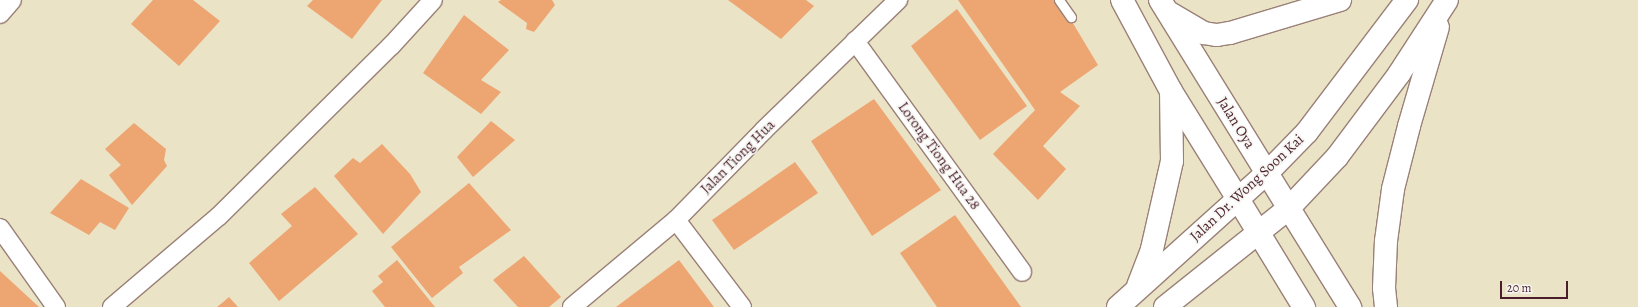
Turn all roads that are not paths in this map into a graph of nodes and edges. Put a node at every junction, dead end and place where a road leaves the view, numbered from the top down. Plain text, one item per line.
1 (12, 0) edge
2 (432, 0) edge
3 (898, 0) edge
4 (1059, 0) edge
5 (1122, 0) edge
6 (1340, 0) edge
7 (1407, 0) edge
8 (1446, 2) edge
9 (1164, 6) edge
10 (0, 14) edge
11 (1071, 17) dead end
12 (855, 41) junction
13 (1171, 91) junction
14 (1267, 173) junction
15 (1238, 199) junction
16 (1289, 208) junction
17 (676, 220) junction
18 (0, 228) edge
19 (1258, 233) junction
20 (1022, 272) dead end
21 (1138, 287) junction
22 (56, 307) edge
23 (112, 307) edge
24 (572, 307) edge
25 (742, 307) edge
26 (1118, 307) edge
27 (1165, 307) edge
28 (1304, 307) edge
29 (1350, 307) edge
30 (1386, 307) edge

1 - 10 street
2 - 23 street
3 - 12 street, Jalan Tiong Hua
4 - 11 lane
5 - 13 main road
6 - 9 main road
7 - 14 main road, Jalan Dr. Wong Soon Kai
8 - 16 main road
8 - 30 main road
9 - 14 main road, Jalan Oya
12 - 17 street, Jalan Tiong Hua
12 - 20 street, Lorong Tiong Hua 28
13 - 15 main road
13 - 21 main road
14 - 15 main road, Jalan Dr. Wong Soon Kai
14 - 16 main road, Jalan Oya
15 - 19 main road
15 - 21 main road, Jalan Dr. Wong Soon Kai
16 - 19 main road
16 - 29 main road, Jalan Oya
17 - 24 street, Jalan Tiong Hua
17 - 25 street
18 - 22 street
19 - 27 main road
19 - 28 main road
21 - 26 main road, Jalan Dr. Wong Soon Kai

